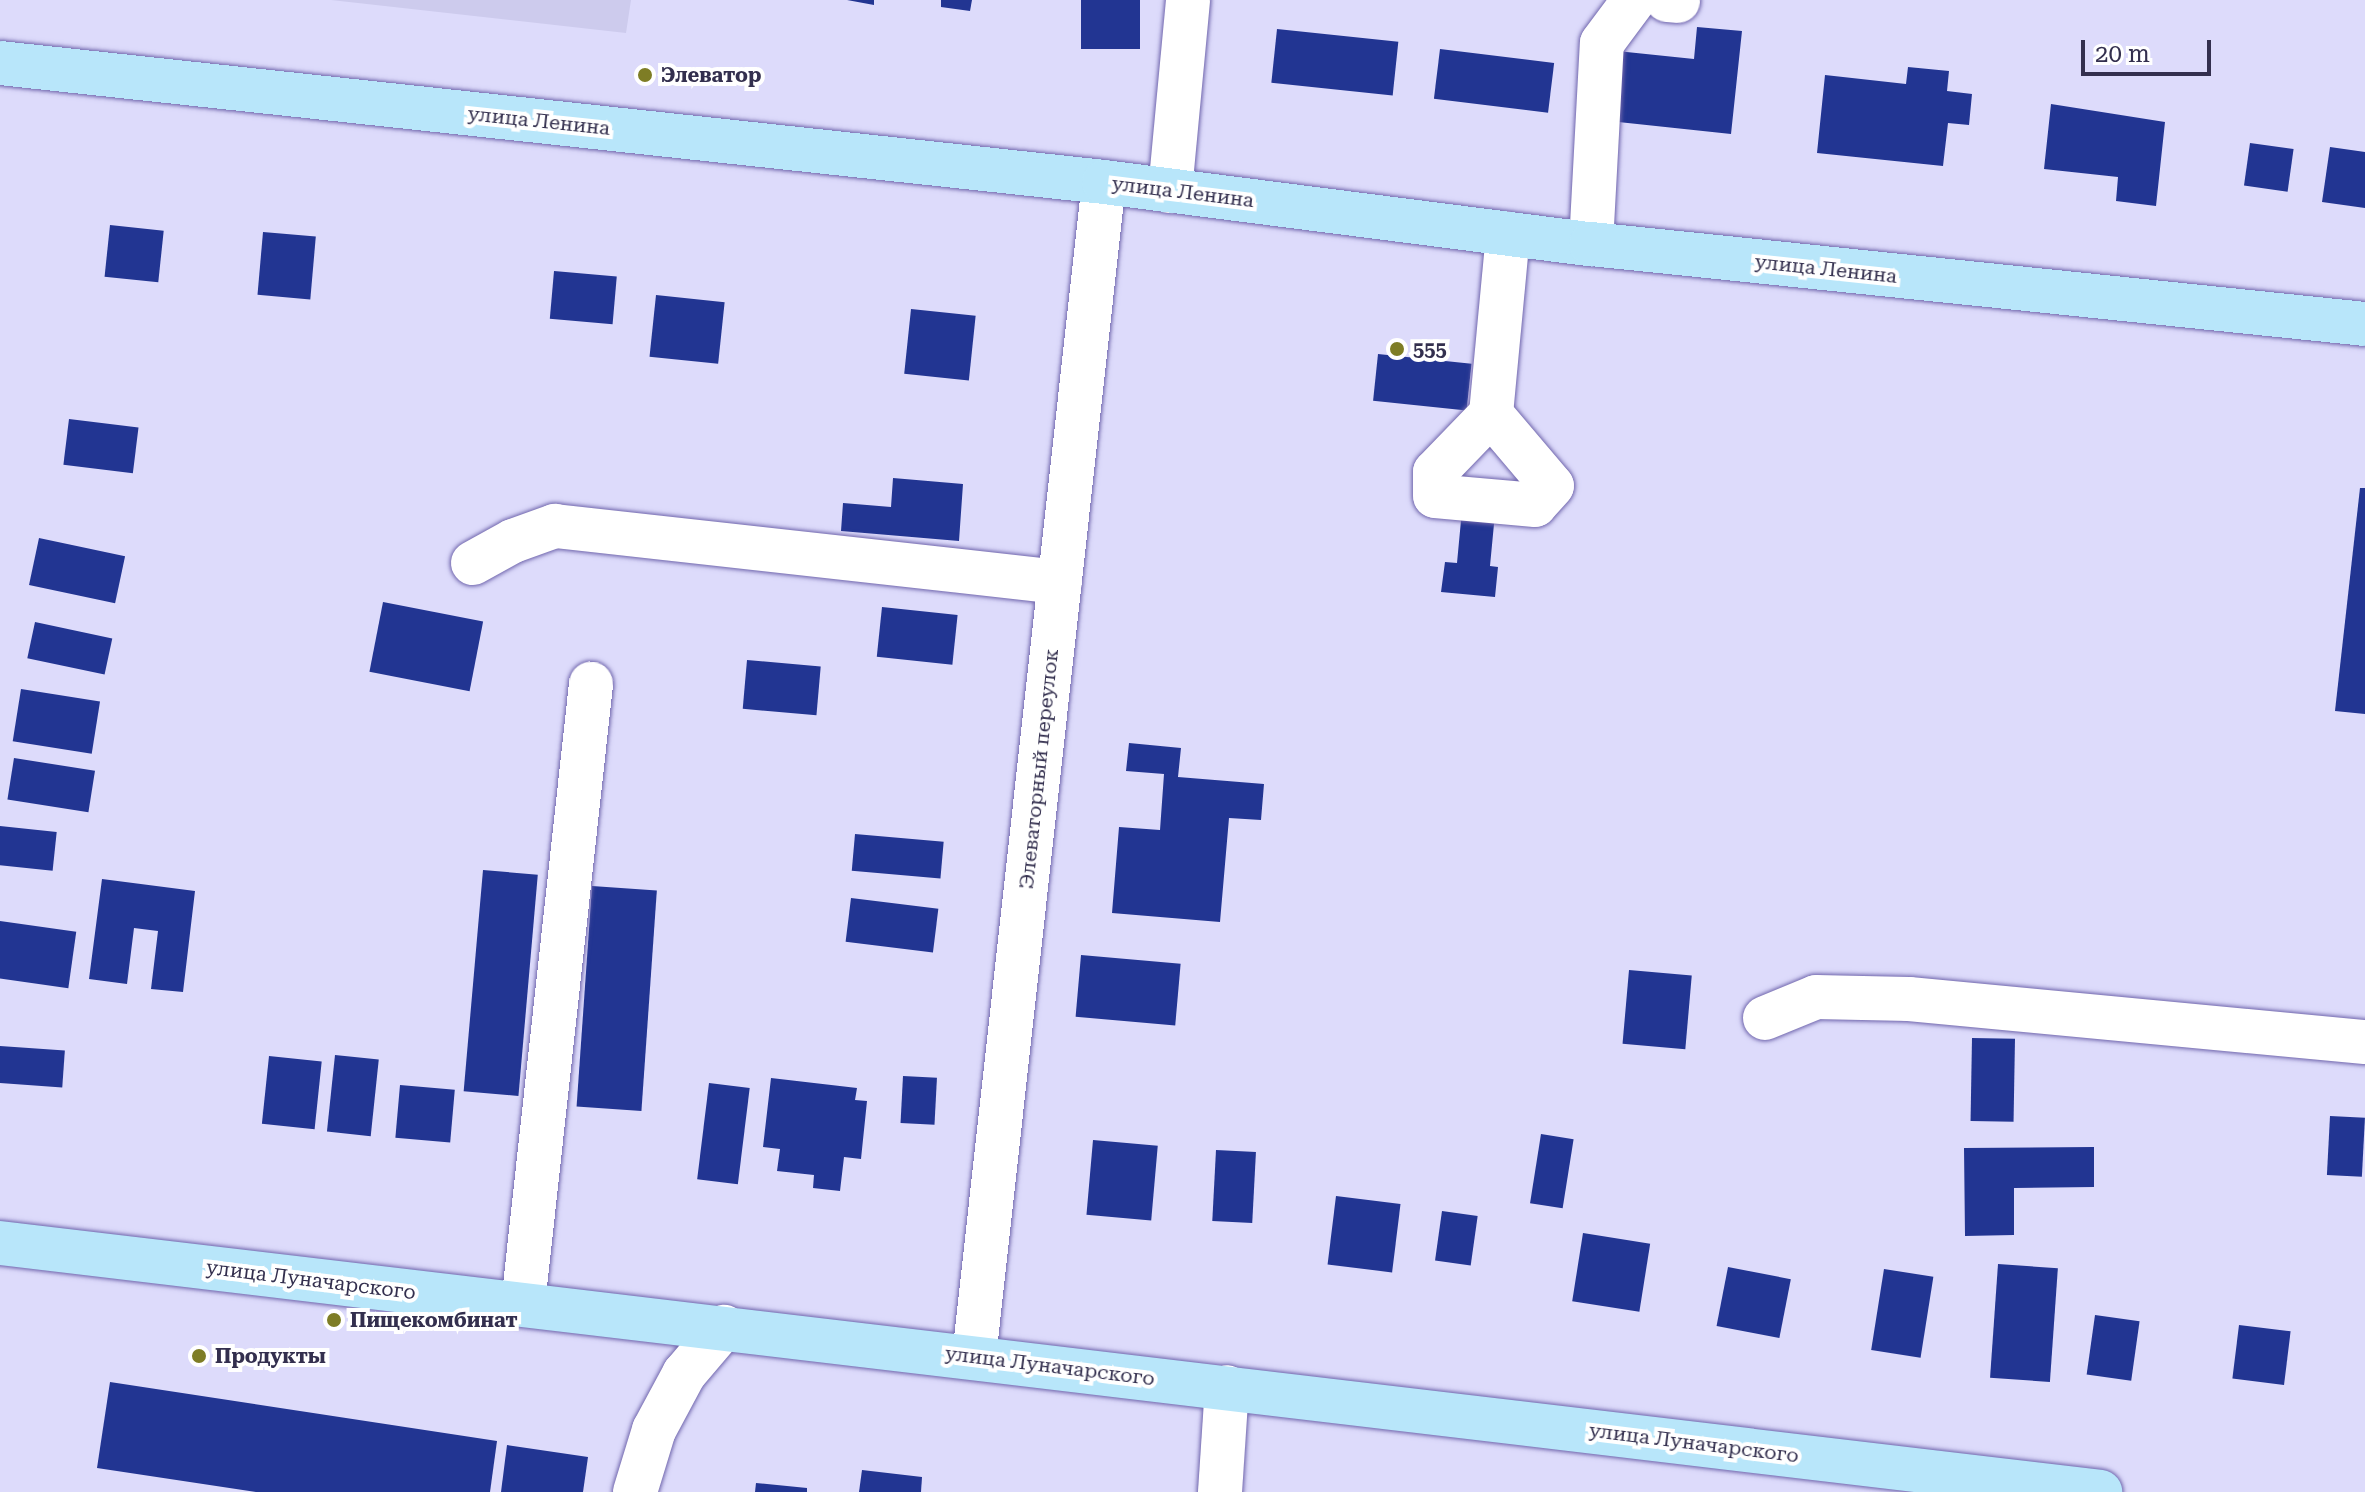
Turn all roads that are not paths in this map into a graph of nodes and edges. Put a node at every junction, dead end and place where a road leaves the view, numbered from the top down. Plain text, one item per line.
1 (1188, 0) edge
2 (1634, 0) edge
3 (1667, 0) edge
4 (1678, 1) edge
5 (0, 63) edge
6 (1104, 182) junction
7 (1170, 191) junction
8 (1508, 234) junction
9 (1591, 244) junction
10 (2365, 324) edge
11 (1491, 414) dead end
12 (473, 563) dead end
13 (1060, 582) junction
14 (591, 684) dead end
15 (1765, 1018) dead end
16 (2365, 1042) edge
17 (0, 1243) edge
18 (523, 1304) junction
19 (724, 1327) junction
20 (974, 1357) junction
21 (1227, 1387) junction
22 (635, 1492) edge
23 (1220, 1492) edge
24 (2100, 1492) edge

1 - 7 street
2 - 9 street
3 - 4 street
5 - 6 main road, улица Ленина
6 - 7 main road, улица Ленина
6 - 13 street, Элеваторный переулок
7 - 8 main road, улица Ленина
8 - 9 main road, улица Ленина
8 - 11 street
9 - 10 main road, улица Ленина
12 - 13 street
13 - 20 street, Элеваторный переулок
14 - 18 street
15 - 16 street
17 - 18 main road, улица Луначарского
18 - 19 main road, улица Луначарского
19 - 20 main road, улица Луначарского
19 - 22 street
20 - 21 main road, улица Луначарского
21 - 23 street
21 - 24 main road, улица Луначарского

